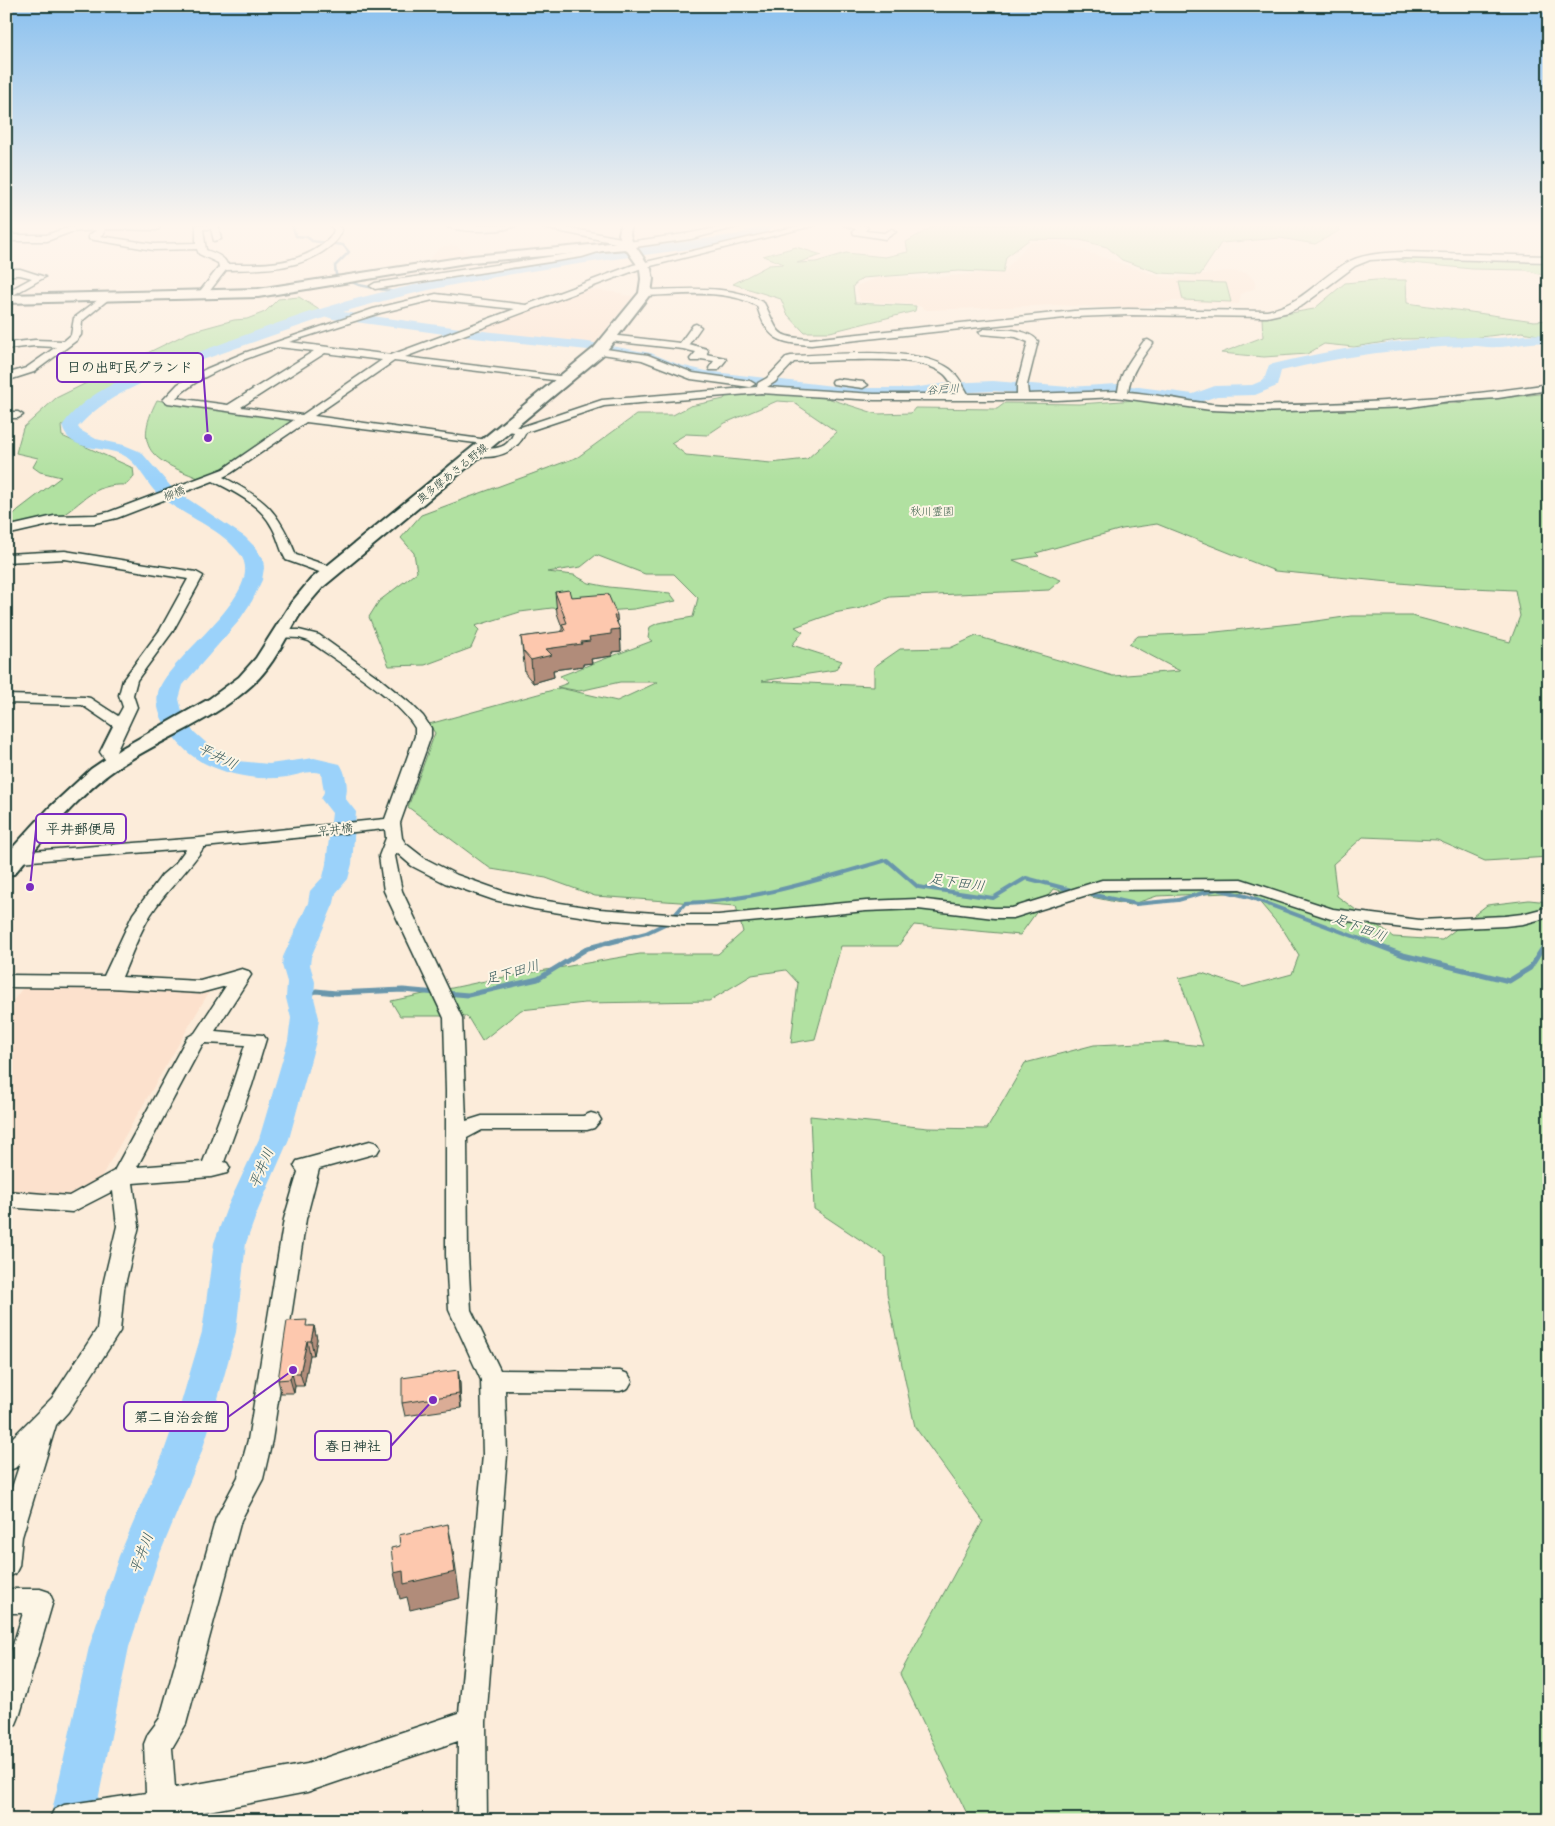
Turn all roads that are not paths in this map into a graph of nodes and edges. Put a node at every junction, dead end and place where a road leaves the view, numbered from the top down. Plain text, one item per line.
1 (89, 310) edge
2 (384, 310) edge
3 (519, 310) edge
4 (632, 310) edge
5 (762, 310) edge
6 (1282, 310) edge
7 (696, 327) dead end
8 (941, 328) junction
9 (610, 338) junction
10 (1148, 342) dead end
11 (66, 344) junction
12 (276, 344) junction
13 (6, 346) edge
14 (683, 346) junction
15 (323, 350) junction
16 (599, 351) junction
17 (392, 358) junction
18 (714, 368) dead end
19 (6, 378) edge
20 (566, 380) junction
21 (765, 385) junction
22 (863, 385) dead end
23 (833, 387) junction
24 (1549, 387) edge
25 (960, 389) junction
26 (1023, 390) junction
27 (1124, 391) junction
28 (231, 408) junction
29 (6, 415) edge
30 (18, 415) dead end
31 (305, 418) junction
32 (514, 429) junction
33 (488, 443) junction
34 (476, 453) junction
35 (211, 478) junction
36 (24, 528) junction
37 (6, 531) edge
38 (6, 540) edge
39 (6, 558) edge
40 (330, 571) junction
41 (280, 634) junction
42 (6, 700) edge
43 (121, 724) junction
44 (114, 762) junction
45 (393, 830) junction
46 (199, 843) junction
47 (10, 862) edge
48 (1549, 912) edge
49 (6, 981) edge
50 (110, 982) junction
51 (202, 1037) junction
52 (592, 1120) dead end
53 (456, 1135) junction
54 (370, 1148) dead end
55 (122, 1176) junction
56 (6, 1199) edge
57 (493, 1380) junction
58 (620, 1381) dead end
59 (45, 1423) junction
60 (6, 1461) edge
61 (13, 1502) edge
62 (6, 1566) edge
63 (6, 1601) edge
64 (6, 1714) edge
65 (472, 1722) junction
66 (168, 1808) edge
67 (64, 1820) edge
68 (472, 1820) edge

1 - 11 street
2 - 12 street
3 - 17 street
4 - 9 main road, 奥多摩あきる野線
5 - 8 street
6 - 8 street
7 - 14 street
8 - 26 street
9 - 14 street
9 - 16 main road, 奥多摩あきる野線
10 - 27 street
11 - 13 street
11 - 19 street
12 - 15 street
12 - 28 street
14 - 18 street
15 - 17 street
15 - 28 street
16 - 20 main road, 奥多摩あきる野線
16 - 21 street
17 - 20 street
17 - 31 street, 柳橋
20 - 32 main road, 奥多摩あきる野線
21 - 23 street
21 - 25 street
21 - 32 street
22 - 23 street
23 - 25 street
24 - 27 street
25 - 26 street
26 - 27 street
28 - 31 street
29 - 30 street
31 - 33 street
31 - 35 street, 柳橋
32 - 33 main road, 奥多摩あきる野線
32 - 34 street
33 - 34 main road, 奥多摩あきる野線
34 - 40 main road, 奥多摩あきる野線
35 - 36 street, 柳橋
35 - 40 street
36 - 37 street, 柳橋
36 - 38 street
39 - 43 street
40 - 41 main road, 奥多摩あきる野線
41 - 44 main road, 奥多摩あきる野線
41 - 45 street
42 - 43 street
43 - 44 street
44 - 47 main road
45 - 46 street, 平井橋
45 - 48 street
45 - 53 street
46 - 47 street, 平井橋
46 - 50 street
49 - 50 street
50 - 51 street
51 - 55 street
51 - 55 street
52 - 53 street
53 - 57 street
54 - 66 street
55 - 56 street
55 - 59 street
57 - 58 street
57 - 65 street
59 - 60 street
59 - 61 street
61 - 62 street
63 - 64 street
65 - 66 street
65 - 68 street
66 - 67 street

